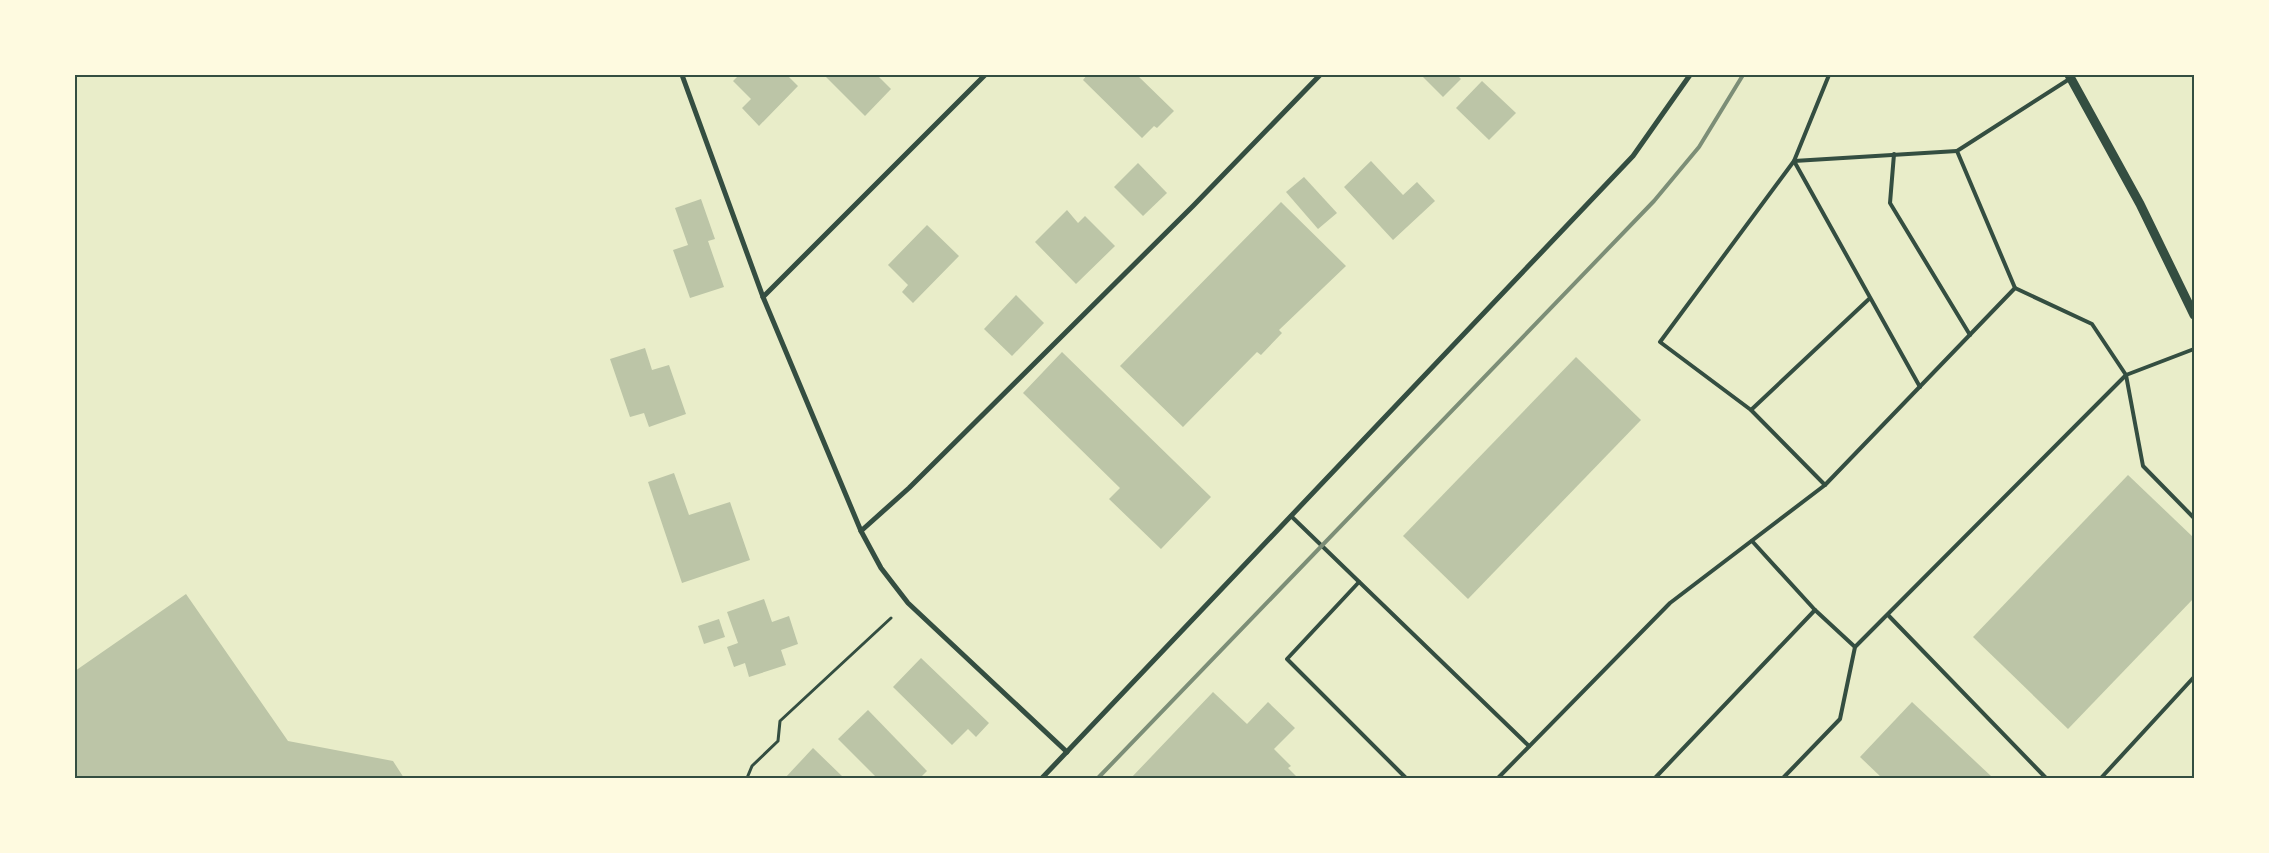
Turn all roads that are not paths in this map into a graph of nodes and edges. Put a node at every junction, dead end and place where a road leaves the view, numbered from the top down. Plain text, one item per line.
1 (682, 75) edge
2 (985, 75) edge
3 (1320, 75) edge
4 (1690, 75) edge
5 (1829, 75) edge
6 (2070, 77) edge
7 (1957, 151) junction
8 (1894, 154) junction
9 (1794, 161) junction
10 (2015, 288) junction
11 (763, 297) junction
12 (1869, 299) junction
13 (2194, 315) edge
14 (1970, 335) junction
15 (2194, 348) edge
16 (2126, 375) junction
17 (1920, 387) junction
18 (1752, 410) junction
19 (1825, 485) junction
20 (1291, 516) junction
21 (2194, 518) edge
22 (861, 531) junction
23 (1752, 541) junction
24 (1359, 582) junction
25 (1815, 610) junction
26 (1888, 615) junction
27 (1855, 647) junction
28 (2194, 677) edge
29 (1529, 746) junction
30 (1068, 752) junction
31 (1042, 778) edge
32 (1406, 778) edge
33 (1498, 778) edge
34 (1655, 778) edge
35 (1783, 778) edge
36 (2046, 778) edge
37 (2101, 778) edge

1 - 11 street
2 - 11 street
3 - 22 street
4 - 20 street
5 - 9 lane
6 - 7 lane
6 - 13 street
7 - 8 lane
7 - 10 lane
8 - 9 lane
8 - 14 lane
9 - 12 lane
9 - 18 lane
10 - 14 lane
10 - 16 lane
11 - 22 street
12 - 17 lane
12 - 18 lane
14 - 17 lane
15 - 16 lane
16 - 21 lane
16 - 26 lane
17 - 19 lane
18 - 19 lane
19 - 23 lane
20 - 24 lane
20 - 30 street
22 - 30 street
23 - 25 lane
23 - 29 lane
24 - 29 lane
24 - 32 lane
25 - 27 lane
25 - 34 lane
26 - 27 lane
26 - 36 lane
27 - 35 lane
28 - 37 lane
29 - 33 lane
30 - 31 street

